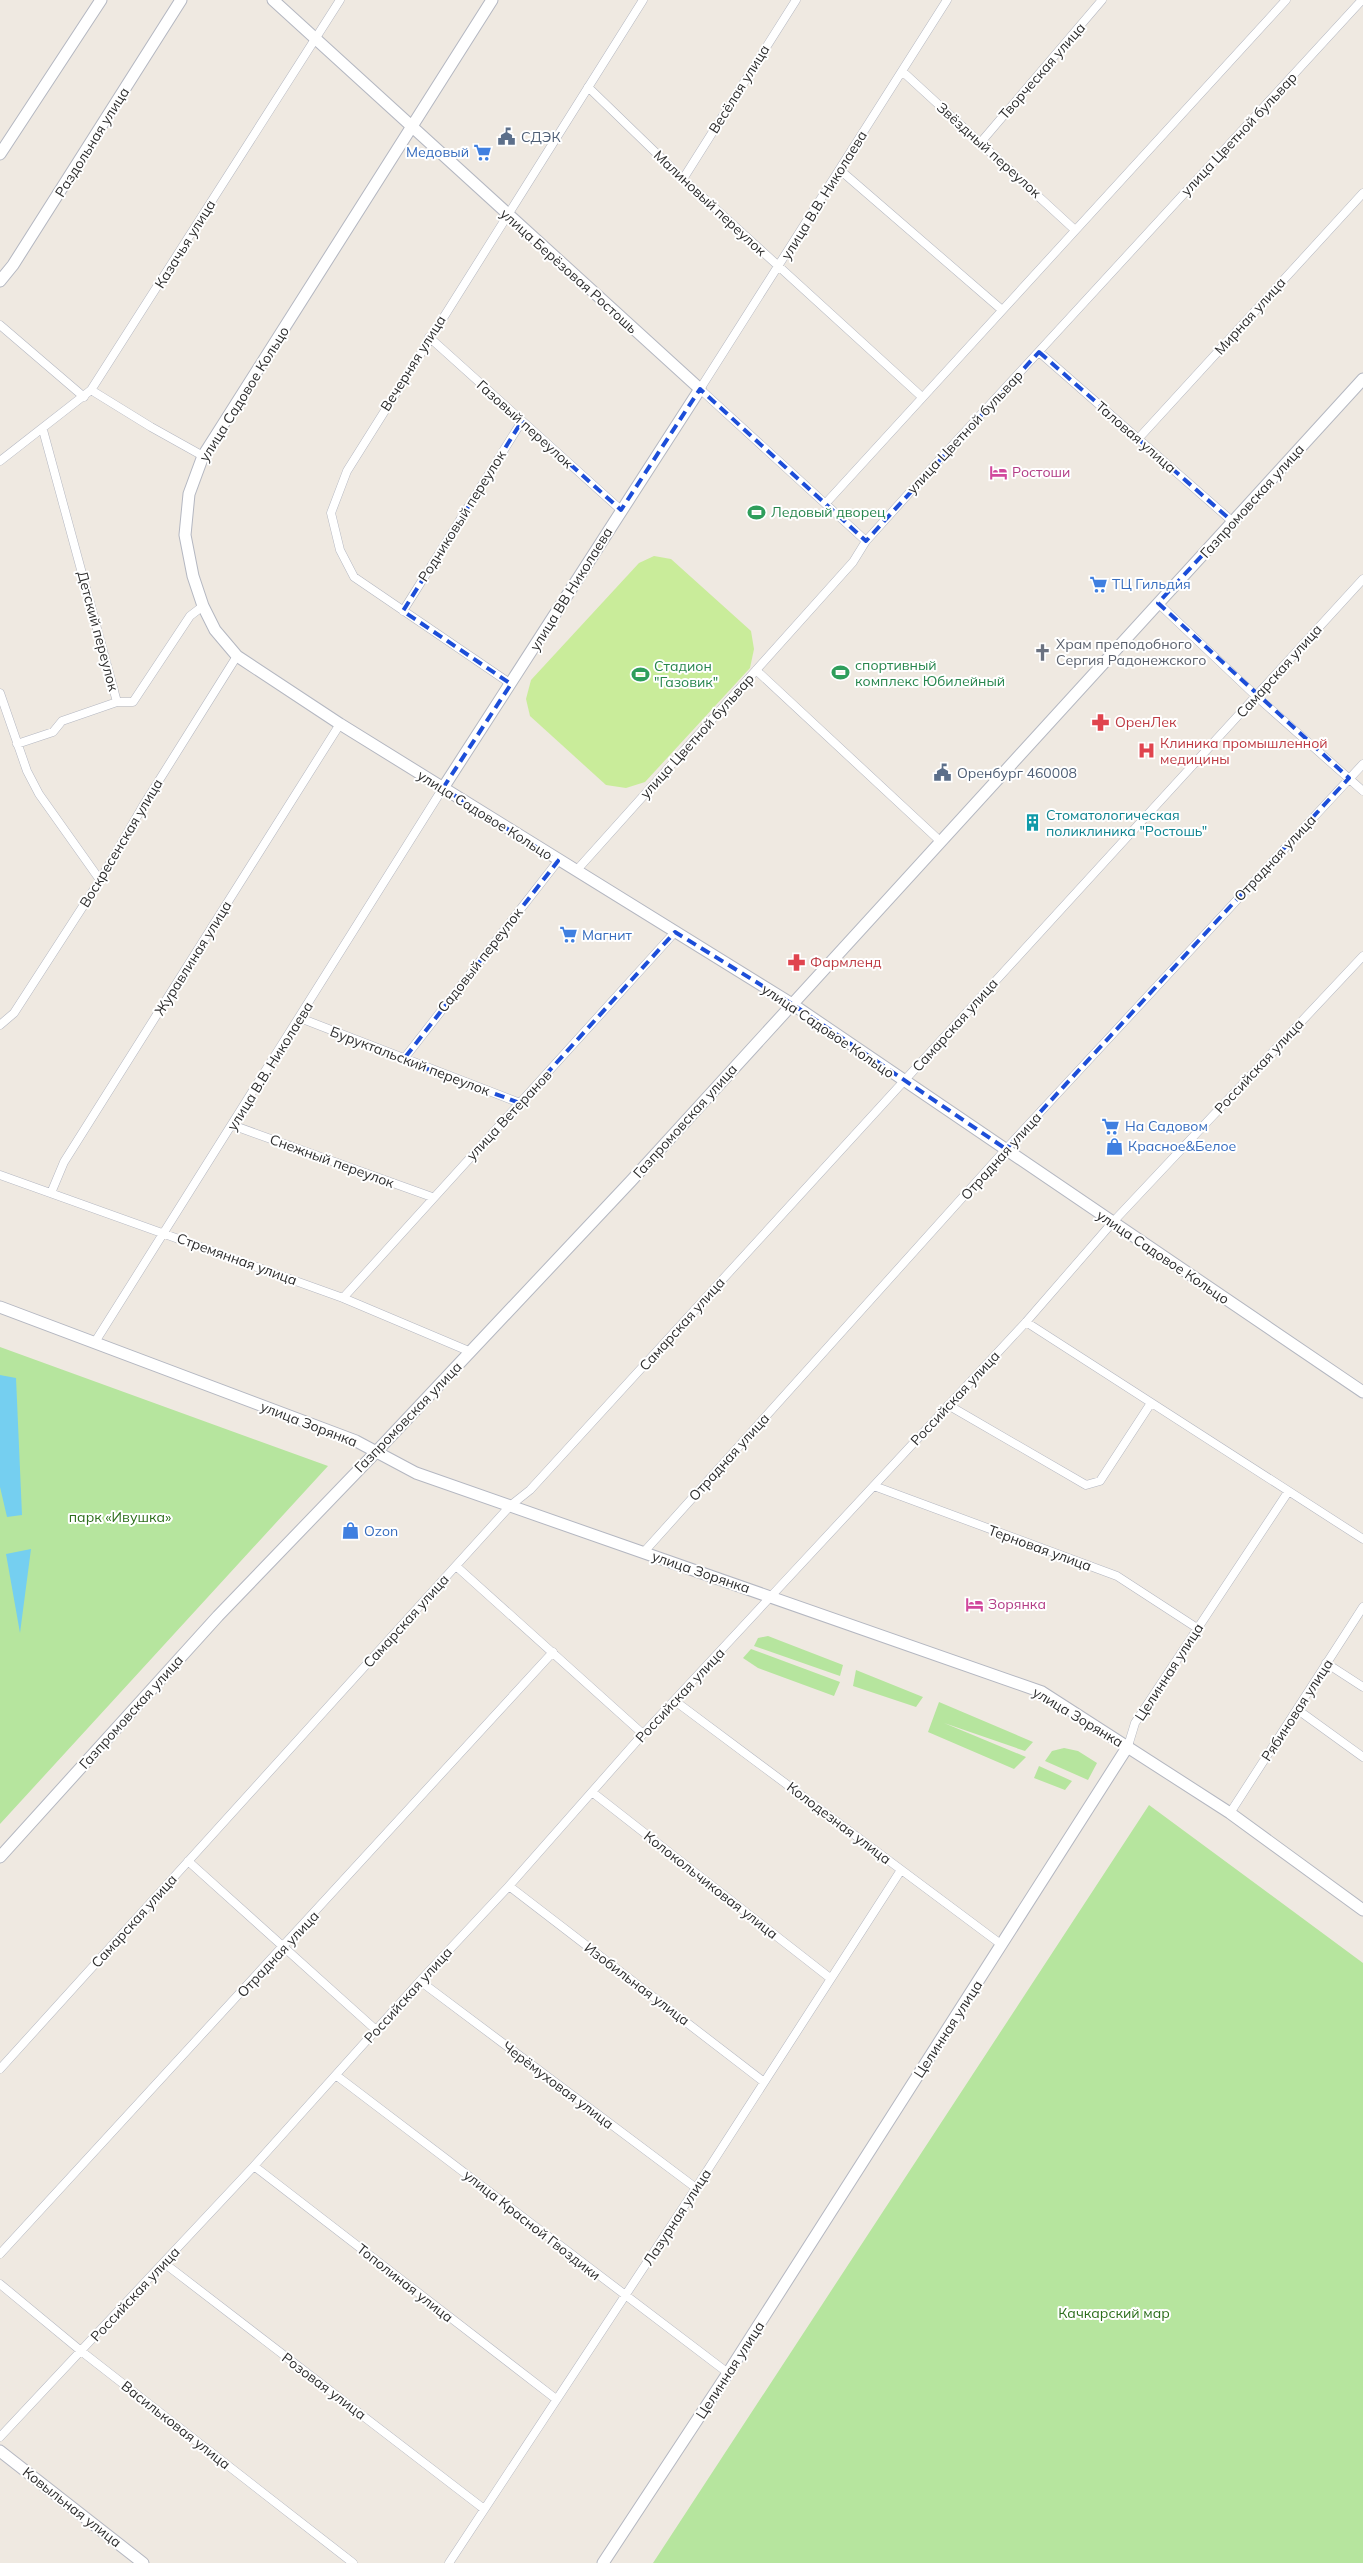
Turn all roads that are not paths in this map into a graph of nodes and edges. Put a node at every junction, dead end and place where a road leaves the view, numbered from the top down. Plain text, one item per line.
1 (101, 0) edge
2 (181, 0) edge
3 (273, 0) edge
4 (340, 0) edge
5 (492, 0) edge
6 (643, 0) edge
7 (796, 0) edge
8 (947, 0) edge
9 (1102, 0) edge
10 (1286, 0) edge
11 (1362, 0) edge
12 (315, 39) junction
13 (902, 72) junction
14 (588, 87) junction
15 (412, 126) junction
16 (981, 142) junction
17 (0, 154) edge
18 (840, 170) junction
19 (683, 179) junction
20 (1363, 193) edge
21 (507, 216) junction
22 (1076, 230) junction
23 (778, 266) junction
24 (0, 282) edge
25 (1002, 310) junction
26 (0, 324) edge
27 (429, 337) junction
28 (1039, 352) junction
29 (1363, 379) edge
30 (700, 389) junction
31 (91, 390) junction
32 (84, 397) junction
33 (922, 397) junction
34 (522, 421) junction
35 (43, 430) junction
36 (1138, 439) junction
37 (203, 456) junction
38 (0, 461) edge
39 (826, 504) junction
40 (621, 510) junction
41 (1233, 522) junction
42 (866, 541) junction
43 (1363, 579) edge
44 (1158, 603) junction
45 (202, 606) junction
46 (403, 612) junction
47 (237, 656) junction
48 (756, 670) junction
49 (511, 684) junction
50 (0, 693) edge
51 (1256, 696) junction
52 (118, 702) junction
53 (340, 724) junction
54 (17, 744) junction
55 (1363, 764) edge
56 (1349, 778) junction
57 (443, 788) junction
58 (1363, 791) edge
59 (940, 841) junction
60 (558, 861) junction
61 (576, 871) junction
62 (100, 880) junction
63 (675, 932) junction
64 (1363, 956) edge
65 (792, 1004) junction
66 (300, 1018) junction
67 (0, 1026) edge
68 (403, 1060) junction
69 (903, 1082) junction
70 (520, 1103) junction
71 (232, 1125) junction
72 (1006, 1149) junction
73 (0, 1175) edge
74 (51, 1193) junction
75 (432, 1198) junction
76 (1112, 1223) junction
77 (165, 1233) junction
78 (342, 1298) junction
79 (0, 1307) edge
80 (1026, 1322) junction
81 (95, 1342) junction
82 (471, 1352) junction
83 (1363, 1392) edge
84 (1152, 1403) junction
85 (948, 1405) junction
86 (376, 1452) junction
87 (874, 1486) junction
88 (1288, 1492) junction
89 (510, 1506) junction
90 (1363, 1539) edge
91 (643, 1553) junction
92 (456, 1566) junction
93 (771, 1596) junction
94 (1363, 1607) edge
95 (1197, 1628) junction
96 (553, 1652) junction
97 (1326, 1663) junction
98 (1363, 1688) edge
99 (675, 1701) junction
100 (1298, 1710) junction
101 (642, 1734) junction
102 (1128, 1746) junction
103 (1363, 1757) edge
104 (592, 1792) junction
105 (1230, 1813) junction
106 (0, 1857) edge
107 (188, 1861) junction
108 (901, 1870) junction
109 (509, 1886) junction
110 (1363, 1910) edge
111 (1002, 1945) junction
112 (285, 1946) junction
113 (830, 1978) junction
114 (420, 1981) junction
115 (376, 2030) junction
116 (0, 2069) edge
117 (337, 2076) junction
118 (764, 2082) junction
119 (254, 2166) junction
120 (696, 2188) junction
121 (0, 2254) edge
122 (164, 2263) junction
123 (0, 2284) edge
124 (624, 2297) junction
125 (81, 2351) junction
126 (728, 2374) junction
127 (556, 2399) junction
128 (0, 2437) edge
129 (0, 2451) edge
130 (484, 2509) junction
131 (143, 2563) edge
132 (353, 2563) edge
133 (449, 2563) edge
134 (603, 2563) edge

1 - 17 street
2 - 24 street, Раздольная улица
3 - 12 street, улица Берёзовая Ростошь
4 - 12 street, Казачья улица
5 - 15 street, улица Садовое Кольцо
6 - 14 street, Вечерняя улица
7 - 19 street, Весёлая улица
8 - 13 street, улица В.В. Николаева
9 - 16 street, Творческая улица
10 - 22 street
11 - 28 street, улица Цветной бульвар
12 - 15 street, улица Берёзовая Ростошь
12 - 31 street, Казачья улица
13 - 16 street, Звёздный переулок
13 - 18 street, улица В.В. Николаева
14 - 19 street, Малиновый переулок
14 - 21 street, Вечерняя улица
15 - 21 street, улица Берёзовая Ростошь
15 - 37 street, улица Садовое Кольцо
16 - 22 street, Звёздный переулок
18 - 23 street, улица В.В. Николаева
18 - 25 street
19 - 23 street, Малиновый переулок
20 - 36 street, Мирная улица
21 - 27 street, Вечерняя улица
21 - 30 street, улица Берёзовая Ростошь
22 - 25 street
23 - 30 street, улица В.В. Николаева
23 - 33 street, Малиновый переулок
25 - 33 street
26 - 32 street
27 - 34 street, Газовый переулок
27 - 46 street, Вечерняя улица
28 - 36 street, Таловая улица
28 - 42 street, улица Цветной бульвар
29 - 41 street, Газпромовская улица
30 - 39 street, улица Берёзовая Ростошь
30 - 40 street, улица ВВ Николаева
31 - 32 street, Казачья улица
31 - 37 street
32 - 35 street, Казачья улица
33 - 39 street
34 - 40 street, Газовый переулок
34 - 46 street, Родниковый переулок
35 - 38 street, Казачья улица
35 - 52 street, Детский переулок
36 - 41 street, Таловая улица
37 - 45 street, улица Садовое Кольцо
39 - 42 street, улица Берёзовая Ростошь
40 - 49 street, улица ВВ Николаева
41 - 44 street, Газпромовская улица
42 - 48 street, улица Цветной бульвар
43 - 51 street, Самарская улица
44 - 51 street
44 - 59 street, Газпромовская улица
45 - 47 street, улица Садовое Кольцо
45 - 52 street, Детский переулок
46 - 49 street, Вечерняя улица
47 - 53 street, улица Садовое Кольцо
47 - 62 street, Воскресенская улица
48 - 59 street
48 - 61 street, улица Цветной бульвар
49 - 57 street, улица ВВ Николаева
50 - 54 street
51 - 56 street
51 - 69 street, Самарская улица
52 - 54 street
53 - 57 street, улица Садовое Кольцо
53 - 74 street, Журавлиная улица
54 - 62 street
55 - 56 street, Отрадная улица
56 - 58 street
56 - 72 street, Отрадная улица
57 - 60 street, улица Садовое Кольцо
57 - 66 street, улица В.В. Николаева
59 - 65 street, Газпромовская улица
60 - 61 street, улица Садовое Кольцо
60 - 68 street, Садовый переулок
61 - 63 street, улица Садовое Кольцо
62 - 67 street, Воскресенская улица
63 - 65 street, улица Садовое Кольцо
63 - 70 street, улица Ветеранов
64 - 76 street, Российская улица
65 - 69 street, улица Садовое Кольцо
65 - 82 street, Газпромовская улица
66 - 68 street, Буруктальский переулок
66 - 71 street, улица В.В. Николаева
68 - 70 street, Буруктальский переулок
69 - 72 street, улица Садовое Кольцо
69 - 89 street, Самарская улица
70 - 75 street, улица Ветеранов
71 - 75 street, Снежный переулок
71 - 77 street, улица В.В. Николаева
72 - 76 street, улица Садовое Кольцо
72 - 91 street, Отрадная улица
73 - 74 street, Стремянная улица
74 - 77 street, Стремянная улица
75 - 78 street, улица Ветеранов
76 - 80 street, Российская улица
76 - 83 street, улица Садовое Кольцо
77 - 78 street, Стремянная улица
77 - 81 street, улица В.В. Николаева
78 - 82 street, Стремянная улица
79 - 81 street, улица Зорянка
80 - 84 street
80 - 85 street, Российская улица
81 - 86 street, улица Зорянка
82 - 86 street, Газпромовская улица
84 - 85 street
84 - 88 street
85 - 87 street, Российская улица
86 - 89 street, улица Зорянка
86 - 106 street, Газпромовская улица
87 - 93 street, Российская улица
87 - 95 street, Терновая улица
88 - 90 street
88 - 95 street, Целинная улица
89 - 91 street, улица Зорянка
89 - 92 street, Самарская улица
91 - 93 street, улица Зорянка
92 - 96 street
92 - 107 street, Самарская улица
93 - 99 street, Российская улица
93 - 102 street, улица Зорянка
94 - 97 street, Рябиновая улица
95 - 102 street, Целинная улица
96 - 101 street
96 - 112 street, Отрадная улица
97 - 98 street
97 - 100 street, Рябиновая улица
99 - 101 street, Российская улица
99 - 108 street, Колодезная улица
100 - 103 street
100 - 105 street, Рябиновая улица
101 - 104 street, Российская улица
102 - 105 street, улица Зорянка
102 - 111 street, Целинная улица
104 - 109 street, Российская улица
104 - 113 street, Колокольчиковая улица
105 - 110 street, улица Зорянка
107 - 112 street
107 - 116 street, Самарская улица
108 - 111 street, Колодезная улица
108 - 113 street, Лазурная улица
109 - 114 street, Российская улица
109 - 118 street, Изобильная улица
111 - 126 street, Целинная улица
112 - 115 street
112 - 121 street, Отрадная улица
113 - 118 street, Лазурная улица
114 - 115 street, Российская улица
114 - 120 street, Черёмуховая улица
115 - 117 street, Российская улица
117 - 119 street, Российская улица
117 - 124 street, улица Красной Гвоздики
118 - 120 street, Лазурная улица
119 - 122 street, Российская улица
119 - 127 street, Тополиная улица
120 - 124 street, Лазурная улица
122 - 125 street, Российская улица
122 - 130 street, Розовая улица
123 - 125 street, Васильковая улица
124 - 126 street, улица Красной Гвоздики
124 - 127 street, Лазурная улица
125 - 128 street, Российская улица
125 - 132 street, Васильковая улица
126 - 134 street, Целинная улица
127 - 130 street, Лазурная улица
129 - 131 street, Ковыльная улица
130 - 133 street, Лазурная улица

